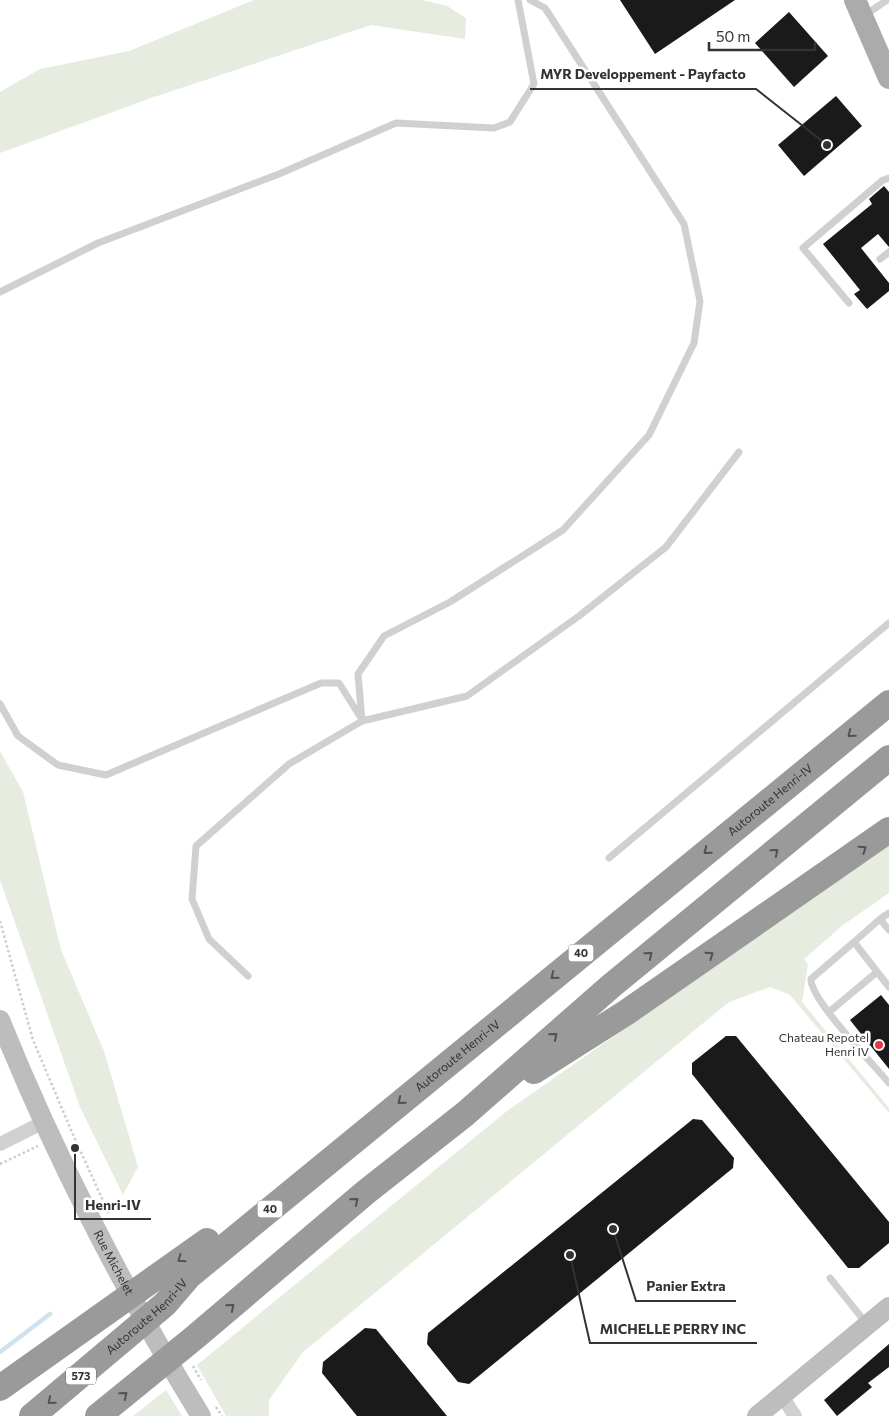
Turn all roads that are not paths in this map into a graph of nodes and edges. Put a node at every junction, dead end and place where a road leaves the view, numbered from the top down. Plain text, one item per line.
1 (518, 0) edge
2 (530, 0) edge
3 (887, 0) edge
4 (859, 8) edge
5 (872, 38) junction
6 (889, 67) edge
7 (889, 78) edge
8 (889, 178) edge
9 (889, 252) edge
10 (880, 259) dead end
11 (0, 292) edge
12 (849, 303) dead end
13 (739, 452) dead end
14 (889, 623) edge
15 (889, 703) edge
16 (0, 704) edge
17 (362, 721) junction
18 (889, 758) edge
19 (889, 830) edge
20 (608, 858) dead end
21 (889, 913) edge
22 (880, 919) junction
23 (889, 930) edge
24 (854, 942) junction
25 (877, 972) junction
26 (248, 976) dead end
27 (889, 987) edge
28 (828, 1012) junction
29 (0, 1020) edge
30 (889, 1083) edge
31 (465, 1114) junction
32 (48, 1130) junction
33 (350, 1142) junction
34 (0, 1144) edge
35 (830, 1278) dead end
36 (158, 1292) junction
37 (889, 1307) edge
38 (121, 1320) junction
39 (867, 1325) junction
40 (0, 1388) edge
41 (782, 1396) junction
42 (0, 1402) edge
43 (208, 1409) edge
44 (32, 1416) edge
45 (98, 1416) edge
46 (757, 1416) edge
47 (795, 1416) edge

1 - 11 lane
2 - 17 lane
3 - 4 lane
4 - 5 main road
5 - 6 main road
5 - 7 main road
8 - 12 lane
9 - 10 lane
13 - 17 lane
14 - 20 lane
15 -> 33 highway, Autoroute Henri-IV / 40
16 - 17 lane
17 - 26 lane
31 -> 18 highway
31 -> 19 highway
21 - 22 lane
22 - 23 lane
22 - 24 lane
24 - 25 lane
24 - 28 lane
25 - 27 lane
25 - 28 lane
28 - 30 lane
29 - 32 street, Rue Michelet
45 -> 31 highway
32 - 34 street
32 - 43 street, Rue Michelet
33 -> 36 highway
33 - 36 highway, Autoroute Henri-IV / 40
35 - 39 lane
36 - 38 highway
37 - 39 street
38 - 40 highway
38 - 42 highway
38 -> 44 highway, Autoroute Henri-IV / 573
39 - 41 street
41 - 46 street
41 - 47 street

